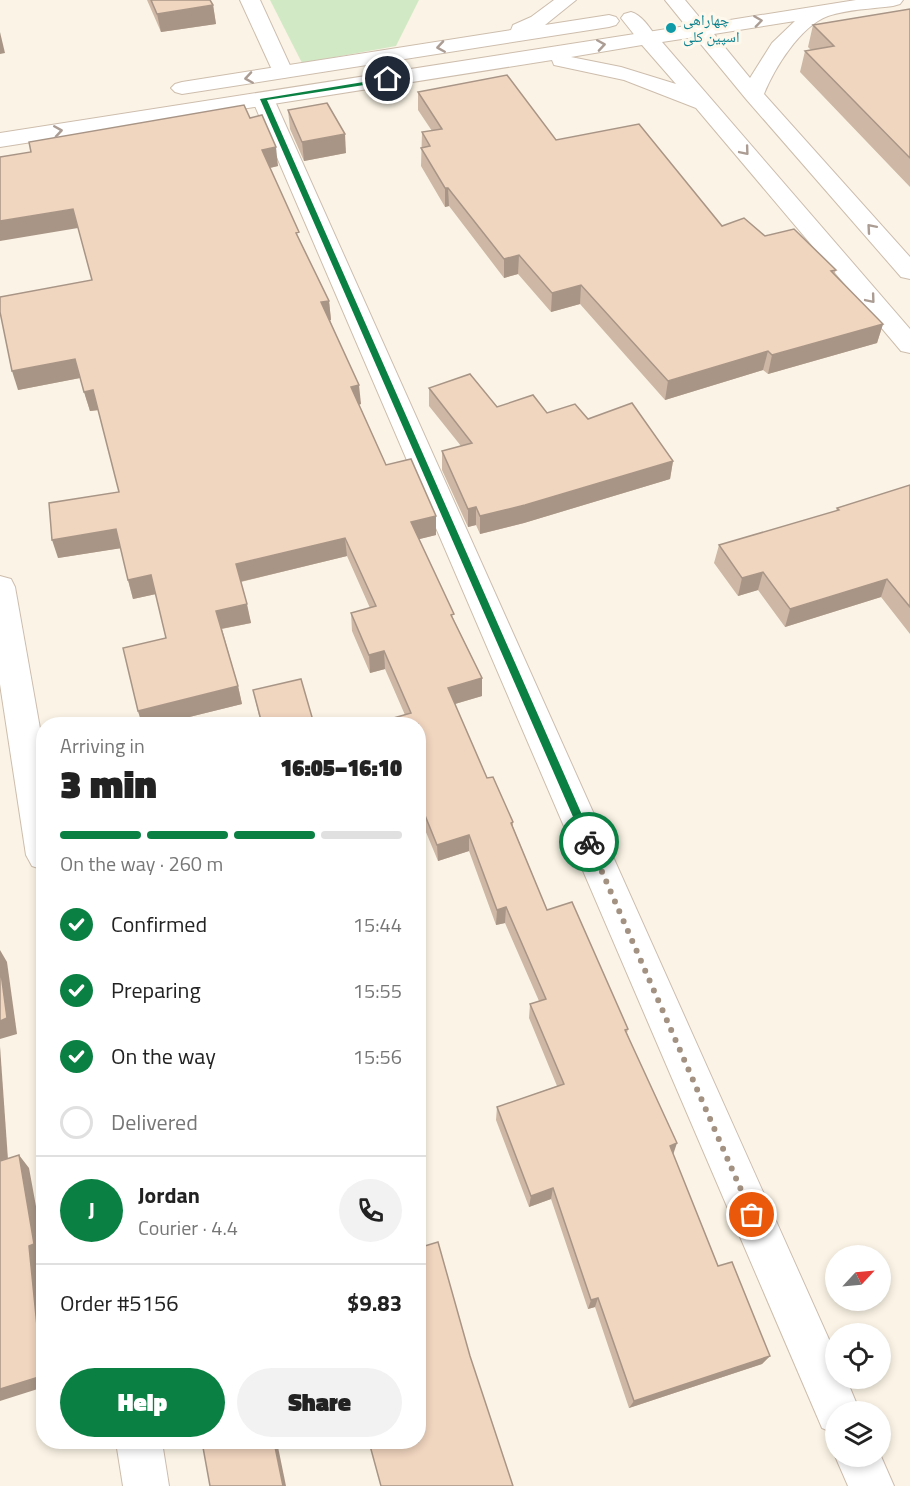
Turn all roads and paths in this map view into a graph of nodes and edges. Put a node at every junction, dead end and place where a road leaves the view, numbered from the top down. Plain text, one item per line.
1 (250, 0) edge
2 (566, 0) edge
3 (618, 0) edge
4 (893, 0) edge
5 (705, 7) dead end
6 (668, 9) edge
7 (820, 12) junction
8 (631, 18) junction
9 (700, 29) junction
10 (499, 38) junction
11 (647, 38) junction
12 (528, 57) junction
13 (283, 72) junction
14 (165, 91) dead end
15 (753, 95) junction
16 (263, 99) junction
17 (707, 107) junction
18 (0, 140) edge
19 (910, 272) edge
20 (910, 345) edge
21 (0, 587) edge
22 (36, 806) edge
23 (833, 1401) edge
24 (140, 1449) edge
25 (863, 1467) edge
26 (146, 1486) edge
27 (871, 1486) edge

1 - 13 street
2 - 10 street
3 - 8 street
4 - 7 street
5 - 6 street
6 - 8 street
6 - 9 street
9 -> 7 street
7 - 15 street
8 - 10 street
8 - 11 street
9 - 11 street
9 - 15 street
10 -> 13 street
12 -> 11 street
11 - 17 street
12 - 16 street
12 - 17 street
13 -> 14 street
19 -> 15 street
18 -> 16 street
16 - 23 street
17 -> 20 street
21 - 22 street
24 - 26 street
25 - 27 street

